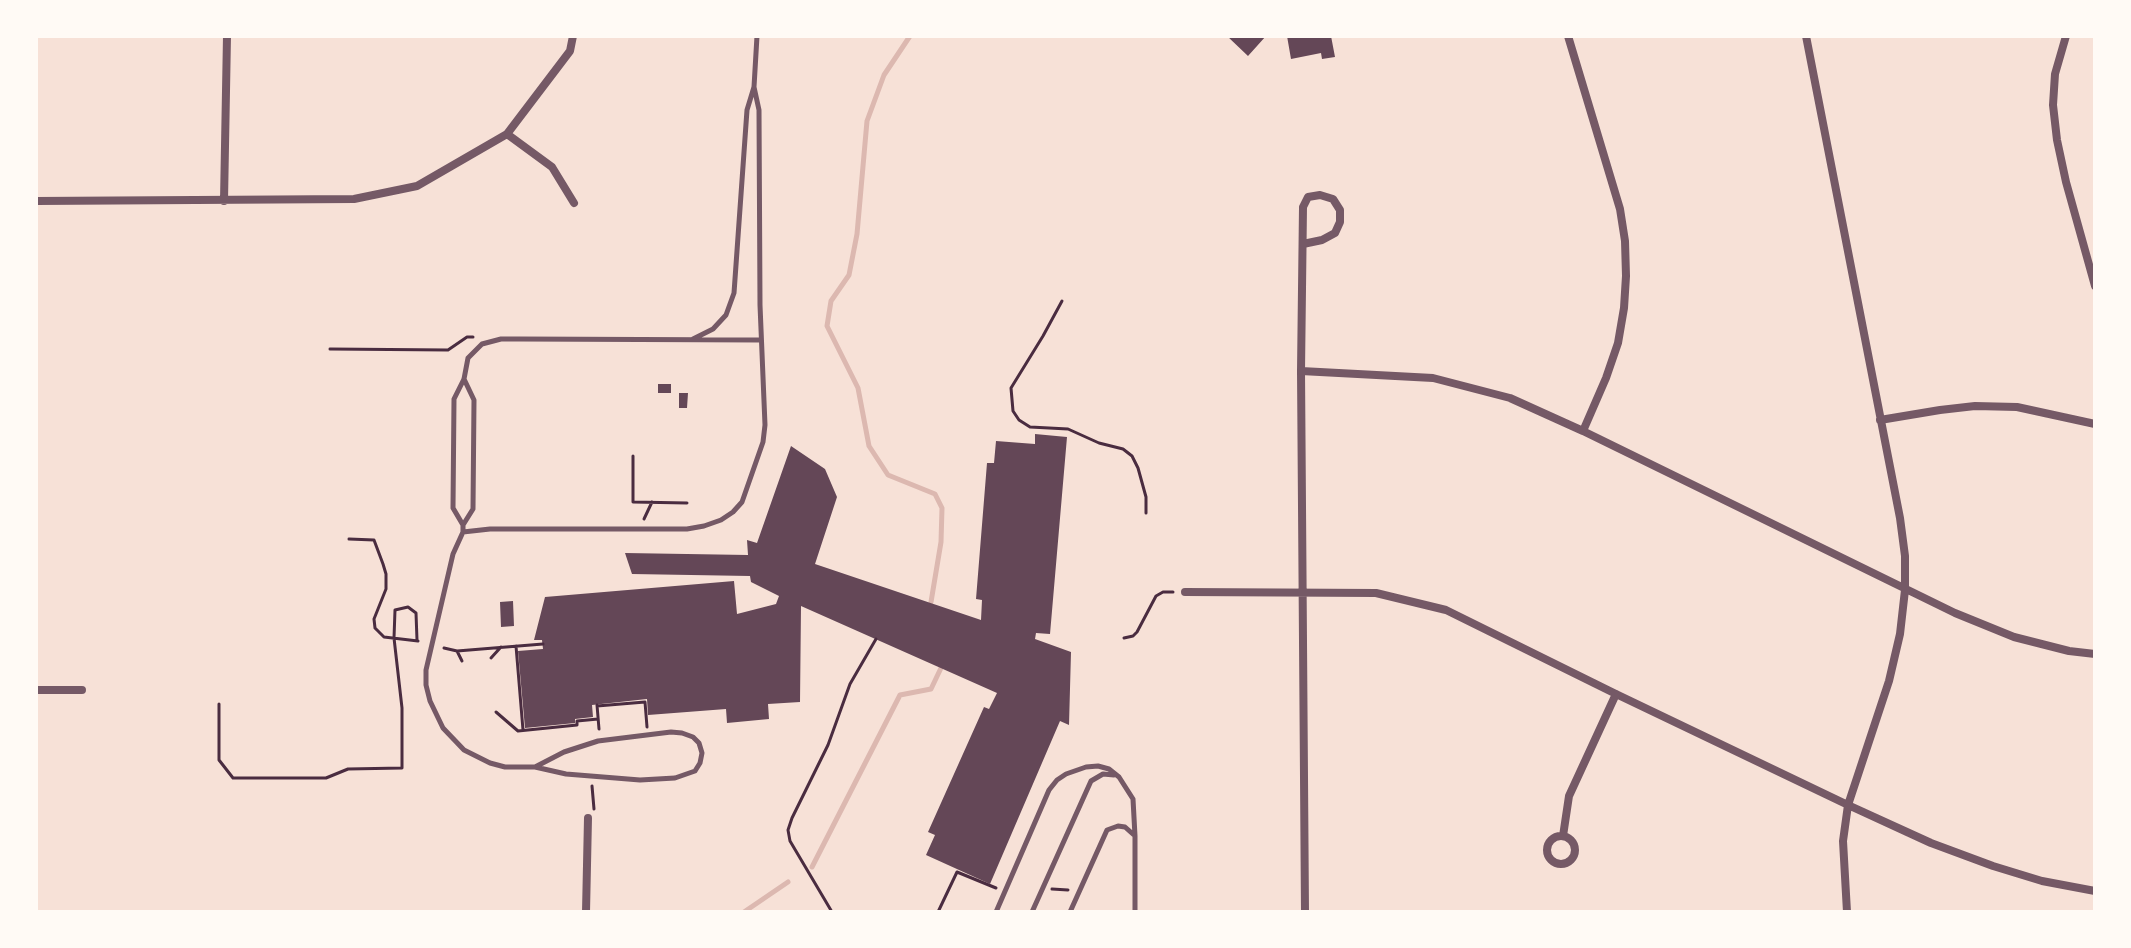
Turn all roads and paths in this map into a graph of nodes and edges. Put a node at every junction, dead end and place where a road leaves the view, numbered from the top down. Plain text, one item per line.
1 (227, 36) edge
2 (573, 36) edge
3 (757, 36) edge
4 (1568, 36) edge
5 (1806, 36) edge
6 (2066, 36) edge
7 (754, 87) junction
8 (507, 134) junction
9 (36, 201) edge
10 (224, 201) junction
11 (574, 203) dead end
12 (1303, 244) junction
13 (2095, 286) edge
14 (1062, 301) dead end
15 (690, 340) junction
16 (761, 340) junction
17 (482, 344) junction
18 (330, 349) dead end
19 (1301, 371) junction
20 (464, 379) junction
21 (1880, 420) junction
22 (2095, 424) edge
23 (1583, 431) junction
24 (633, 456) dead end
25 (652, 502) junction
26 (687, 503) dead end
27 (1146, 513) dead end
28 (644, 519) dead end
29 (463, 528) junction
30 (349, 539) dead end
31 (1905, 590) junction
32 (1185, 592) joint
33 (1303, 592) junction
34 (394, 638) junction
35 (1124, 638) dead end
36 (876, 639) dead end
37 (543, 644) dead end
38 (516, 646) junction
39 (501, 647) junction
40 (444, 648) dead end
41 (457, 651) junction
42 (2095, 654) edge
43 (491, 658) dead end
44 (462, 661) dead end
45 (36, 690) edge
46 (82, 690) dead end
47 (1616, 694) junction
48 (219, 704) dead end
49 (496, 712) dead end
50 (598, 719) junction
51 (599, 729) dead end
52 (523, 730) junction
53 (647, 734) junction
54 (535, 767) junction
55 (1119, 777) junction
56 (592, 786) dead end
57 (1848, 805) junction
58 (588, 818) joint
59 (1135, 836) junction
60 (1563, 836) dead end
61 (996, 888) dead end
62 (1052, 889) dead end
63 (1080, 889) junction
64 (2095, 891) edge
65 (586, 912) edge
66 (832, 912) edge
67 (938, 912) edge
68 (996, 912) edge
69 (1032, 912) edge
70 (1070, 912) edge
71 (1135, 912) edge
72 (1305, 912) edge
73 (1847, 912) edge

1 - 10 street
2 - 8 street
3 - 7 lane
4 - 23 street
5 - 21 street
6 - 13 street
7 - 15 lane
7 - 16 lane
8 - 10 street
8 - 11 street
9 - 10 street
12 - 12 street
12 - 19 street
14 - 27 path
15 - 16 lane
15 - 17 lane
16 - 29 lane
17 - 18 path
17 - 20 lane
19 - 23 street
19 - 33 street
20 - 29 lane
20 - 29 lane
21 - 22 street
21 - 31 street
23 - 31 street
24 - 25 path
25 - 26 path
25 - 28 path
29 - 54 lane
30 - 34 path
31 - 42 street
31 - 57 street
32 - 33 street
32 - 35 path
33 - 47 street
33 - 72 street
34 - 34 path
34 - 48 path
36 - 66 path
37 - 38 path
38 - 39 path
38 - 52 path
39 - 41 path
39 - 43 path
40 - 41 path
41 - 44 path
45 - 46 street
47 - 57 street
47 - 60 street
49 - 52 path
50 - 51 path
50 - 52 path
50 - 53 path
53 - 54 lane
53 - 54 lane
55 - 59 lane
55 - 68 lane
55 - 69 lane
56 - 58 path
57 - 64 street
57 - 73 street
58 - 65 street
59 - 63 lane
59 - 71 lane
61 - 67 path
62 - 63 path
63 - 70 lane

